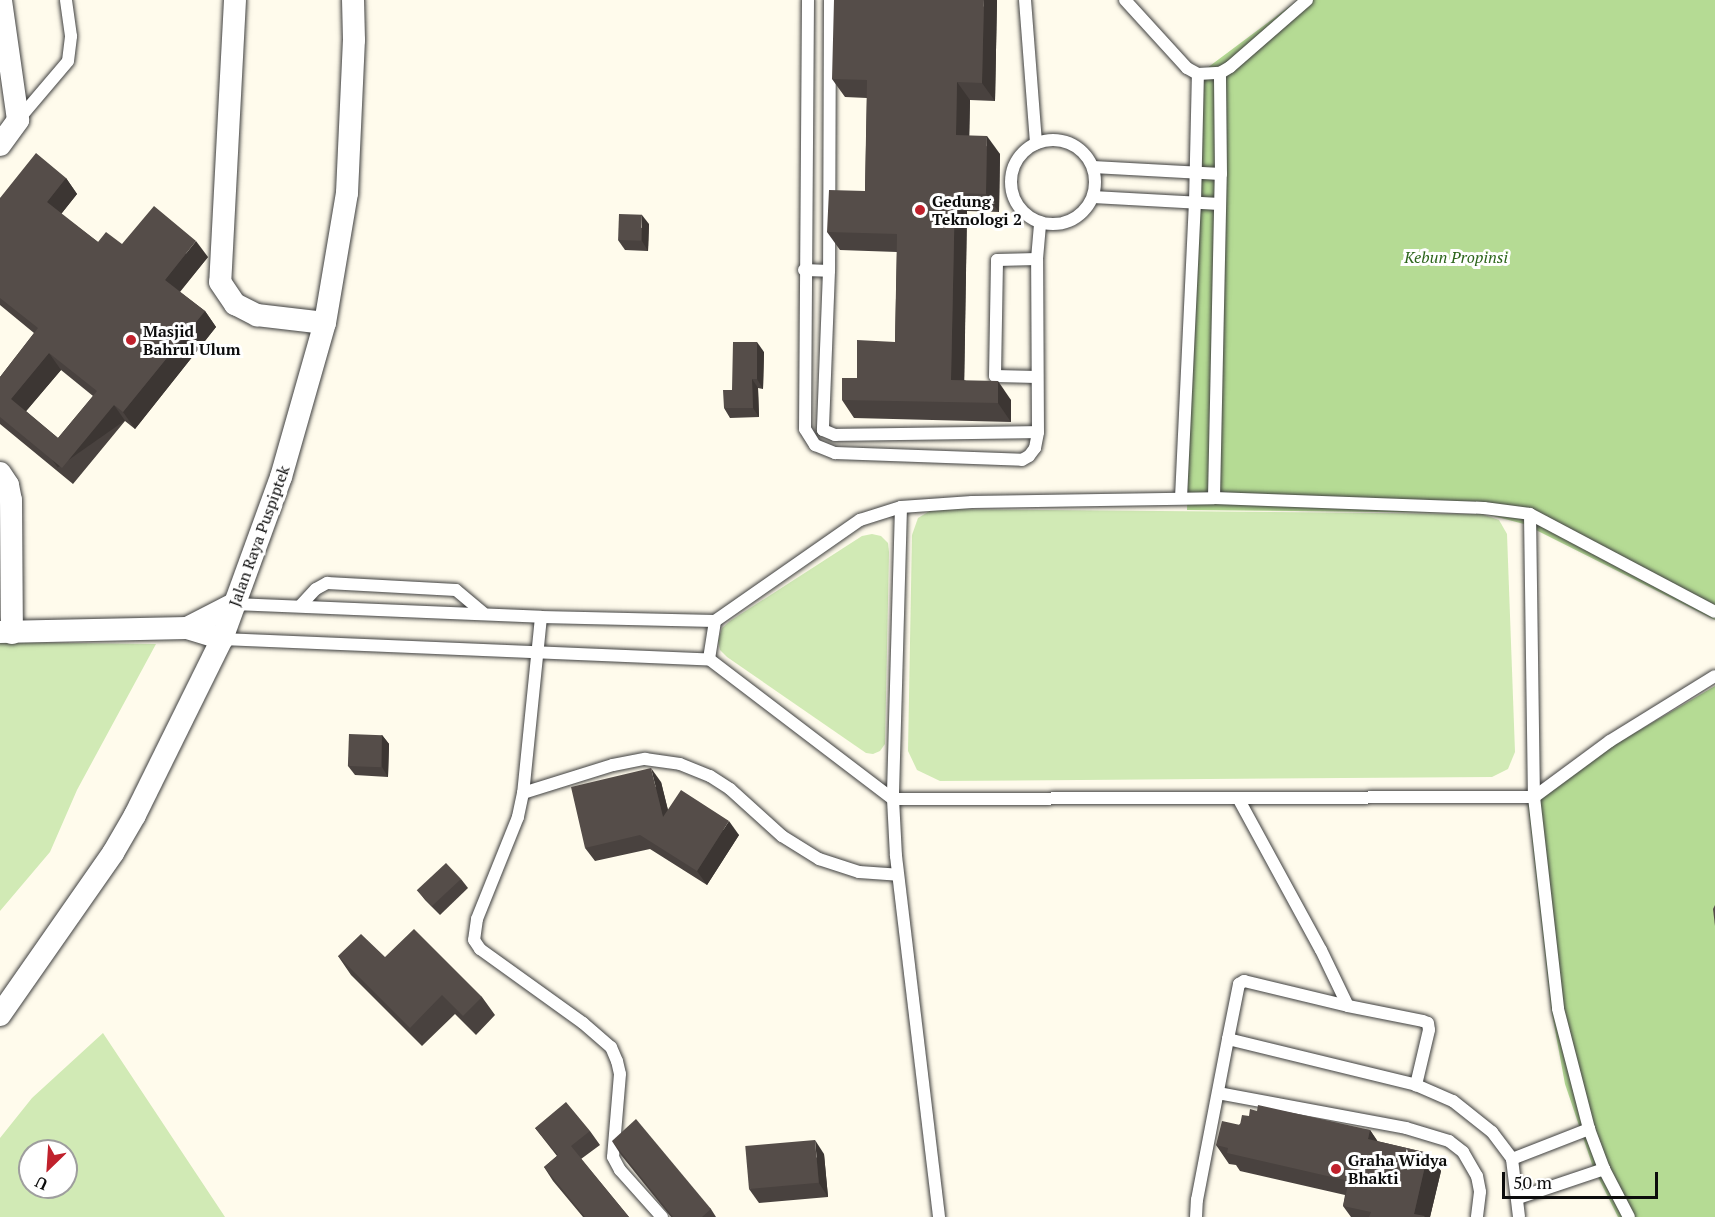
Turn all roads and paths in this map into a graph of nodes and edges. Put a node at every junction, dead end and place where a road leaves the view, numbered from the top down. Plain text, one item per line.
1 (0, 0) edge
2 (66, 0) edge
3 (235, 0) edge
4 (353, 0) edge
5 (1025, 0) edge
6 (1125, 0) edge
7 (1307, 0) edge
8 (808, 1) edge
9 (830, 2) edge
10 (1220, 73) junction
11 (1198, 74) junction
12 (807, 77) junction
13 (829, 78) junction
14 (18, 120) junction
15 (1036, 144) junction
16 (0, 145) edge
17 (828, 146) junction
18 (806, 147) junction
19 (1093, 167) junction
20 (1196, 173) junction
21 (1221, 174) junction
22 (1093, 197) junction
23 (806, 202) junction
24 (1195, 203) junction
25 (829, 204) junction
26 (1220, 204) junction
27 (1040, 222) junction
28 (1037, 259) junction
29 (804, 270) junction
30 (829, 271) junction
31 (325, 322) junction
32 (1037, 377) junction
33 (1038, 432) junction
34 (835, 435) junction
35 (836, 453) junction
36 (0, 473) edge
37 (1181, 498) junction
38 (1214, 498) junction
39 (901, 507) junction
40 (1530, 514) junction
41 (234, 604) junction
42 (300, 606) junction
43 (1715, 612) edge
44 (483, 613) junction
45 (541, 617) junction
46 (715, 621) junction
47 (187, 628) junction
48 (6, 633) edge
49 (222, 639) junction
50 (539, 651) junction
51 (709, 659) junction
52 (1715, 676) edge
53 (523, 792) junction
54 (1534, 797) junction
55 (1238, 798) junction
56 (893, 799) junction
57 (898, 875) junction
58 (1348, 1006) junction
59 (0, 1015) edge
60 (1228, 1039) junction
61 (1416, 1085) junction
62 (1218, 1093) junction
63 (1589, 1128) junction
64 (1512, 1159) junction
65 (1604, 1169) junction
66 (1518, 1198) junction
67 (1480, 1216) edge
68 (662, 1217) edge
69 (939, 1217) edge
70 (1196, 1217) edge
71 (1519, 1217) edge
72 (1629, 1217) edge

1 - 14 street
2 - 14 lane
3 - 31 street
4 - 31 street, Jalan Raya Puspiptek
5 - 15 lane
6 - 11 lane
7 - 10 lane
8 - 9 lane
8 - 12 lane
9 - 13 lane
10 - 11 lane
10 - 21 lane
11 - 20 lane
12 - 13 lane
12 - 18 lane
13 - 17 lane
14 - 16 street
15 - 19 lane
15 - 27 lane
17 - 18 lane
17 - 25 lane
18 - 23 lane
19 - 20 lane
19 - 22 lane
20 - 21 lane
20 - 24 lane
21 - 26 lane
22 - 24 lane
22 - 27 lane
23 - 25 lane
23 - 29 lane
24 - 26 lane
24 - 37 lane
25 - 30 lane
26 - 38 lane
27 - 28 lane
28 - 32 lane
28 - 32 lane
29 - 30 lane
29 - 35 lane
30 - 34 lane
31 - 41 street, Jalan Raya Puspiptek
32 - 33 lane
33 - 34 lane
33 - 35 lane
34 - 35 lane
36 - 48 street
37 - 38 lane
37 - 39 lane
38 - 40 lane
39 - 46 lane
39 - 56 lane
40 - 43 lane
40 - 54 lane
41 - 42 lane
41 - 47 street
41 - 49 street, Jalan Raya Puspiptek
42 - 44 lane
42 - 44 lane
44 - 45 lane
45 - 46 lane
45 - 50 lane
46 - 51 lane
47 - 48 street
47 - 49 street
49 - 50 lane
49 - 59 street, Jalan Raya Puspiptek
50 - 51 lane
50 - 53 lane
51 - 56 lane
52 - 54 lane
53 - 57 lane
53 - 68 lane
54 - 55 lane
54 - 63 lane
55 - 56 lane
55 - 58 lane
56 - 57 lane
57 - 69 lane
58 - 60 lane
58 - 61 lane
60 - 61 lane
60 - 62 lane
61 - 64 lane
62 - 67 lane
62 - 70 lane
63 - 64 lane
63 - 65 lane
64 - 66 lane
65 - 66 lane
65 - 72 lane
66 - 71 lane

